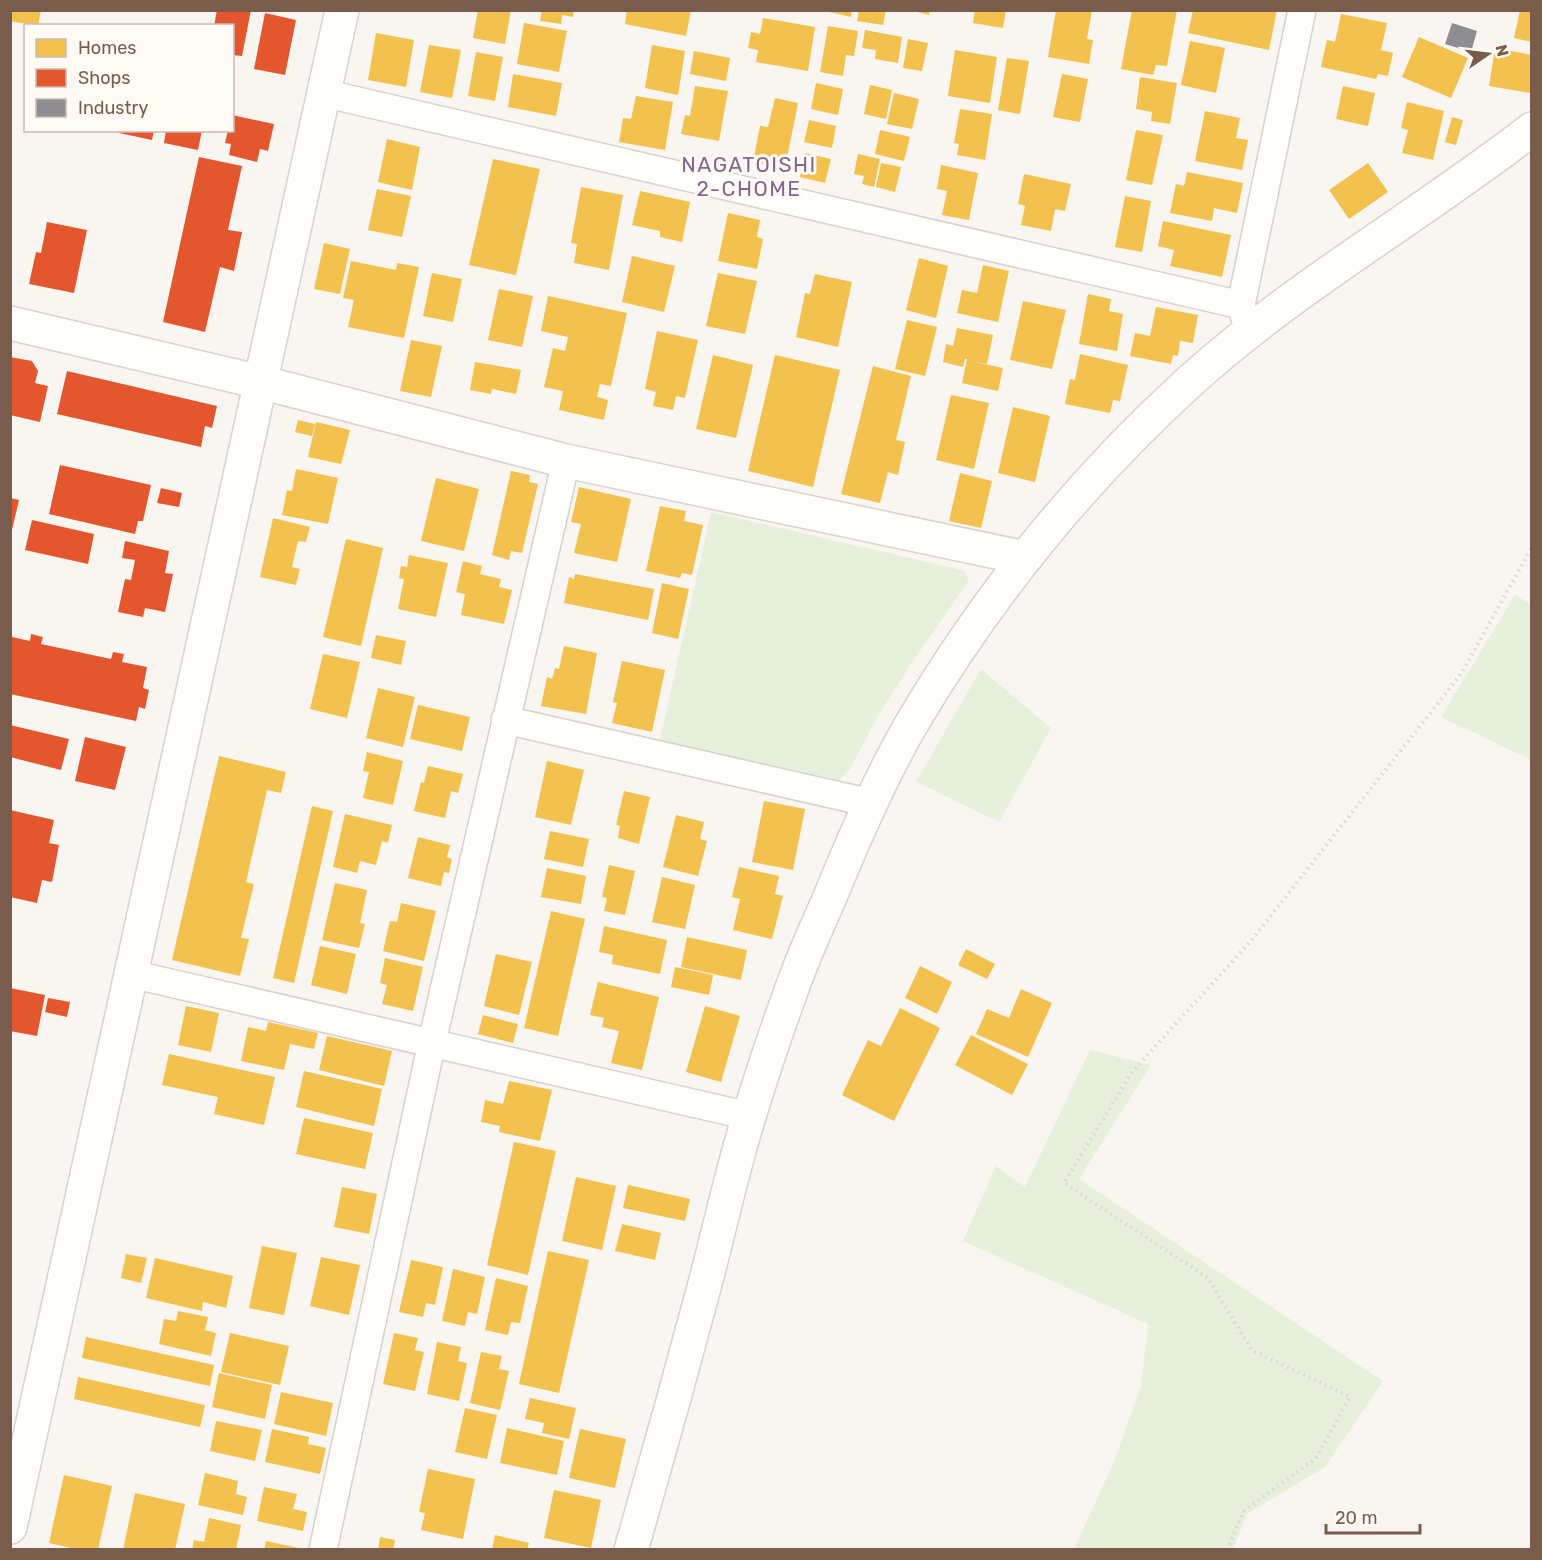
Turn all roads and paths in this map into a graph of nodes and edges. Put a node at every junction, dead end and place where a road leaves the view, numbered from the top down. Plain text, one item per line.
1 (342, 10) edge
2 (1302, 10) edge
3 (323, 93) junction
4 (1532, 129) edge
5 (1245, 318) junction
6 (10, 323) edge
7 (260, 382) junction
8 (566, 461) junction
9 (1532, 547) edge
10 (1025, 558) junction
11 (506, 720) junction
12 (871, 803) junction
13 (131, 974) junction
14 (432, 1042) junction
15 (749, 1116) junction
16 (10, 1527) edge
17 (323, 1550) edge
18 (631, 1550) edge
19 (1227, 1550) edge

1 - 3 street
2 - 5 street
3 - 5 street
3 - 7 street
4 - 5 street
5 - 10 street
6 - 7 street
7 - 8 street
7 - 13 street
8 - 10 street
8 - 11 street
9 - 19 path
10 - 12 street
11 - 12 street
11 - 14 street
12 - 15 street
13 - 14 street
13 - 16 street
14 - 15 street
14 - 17 street
15 - 18 street

